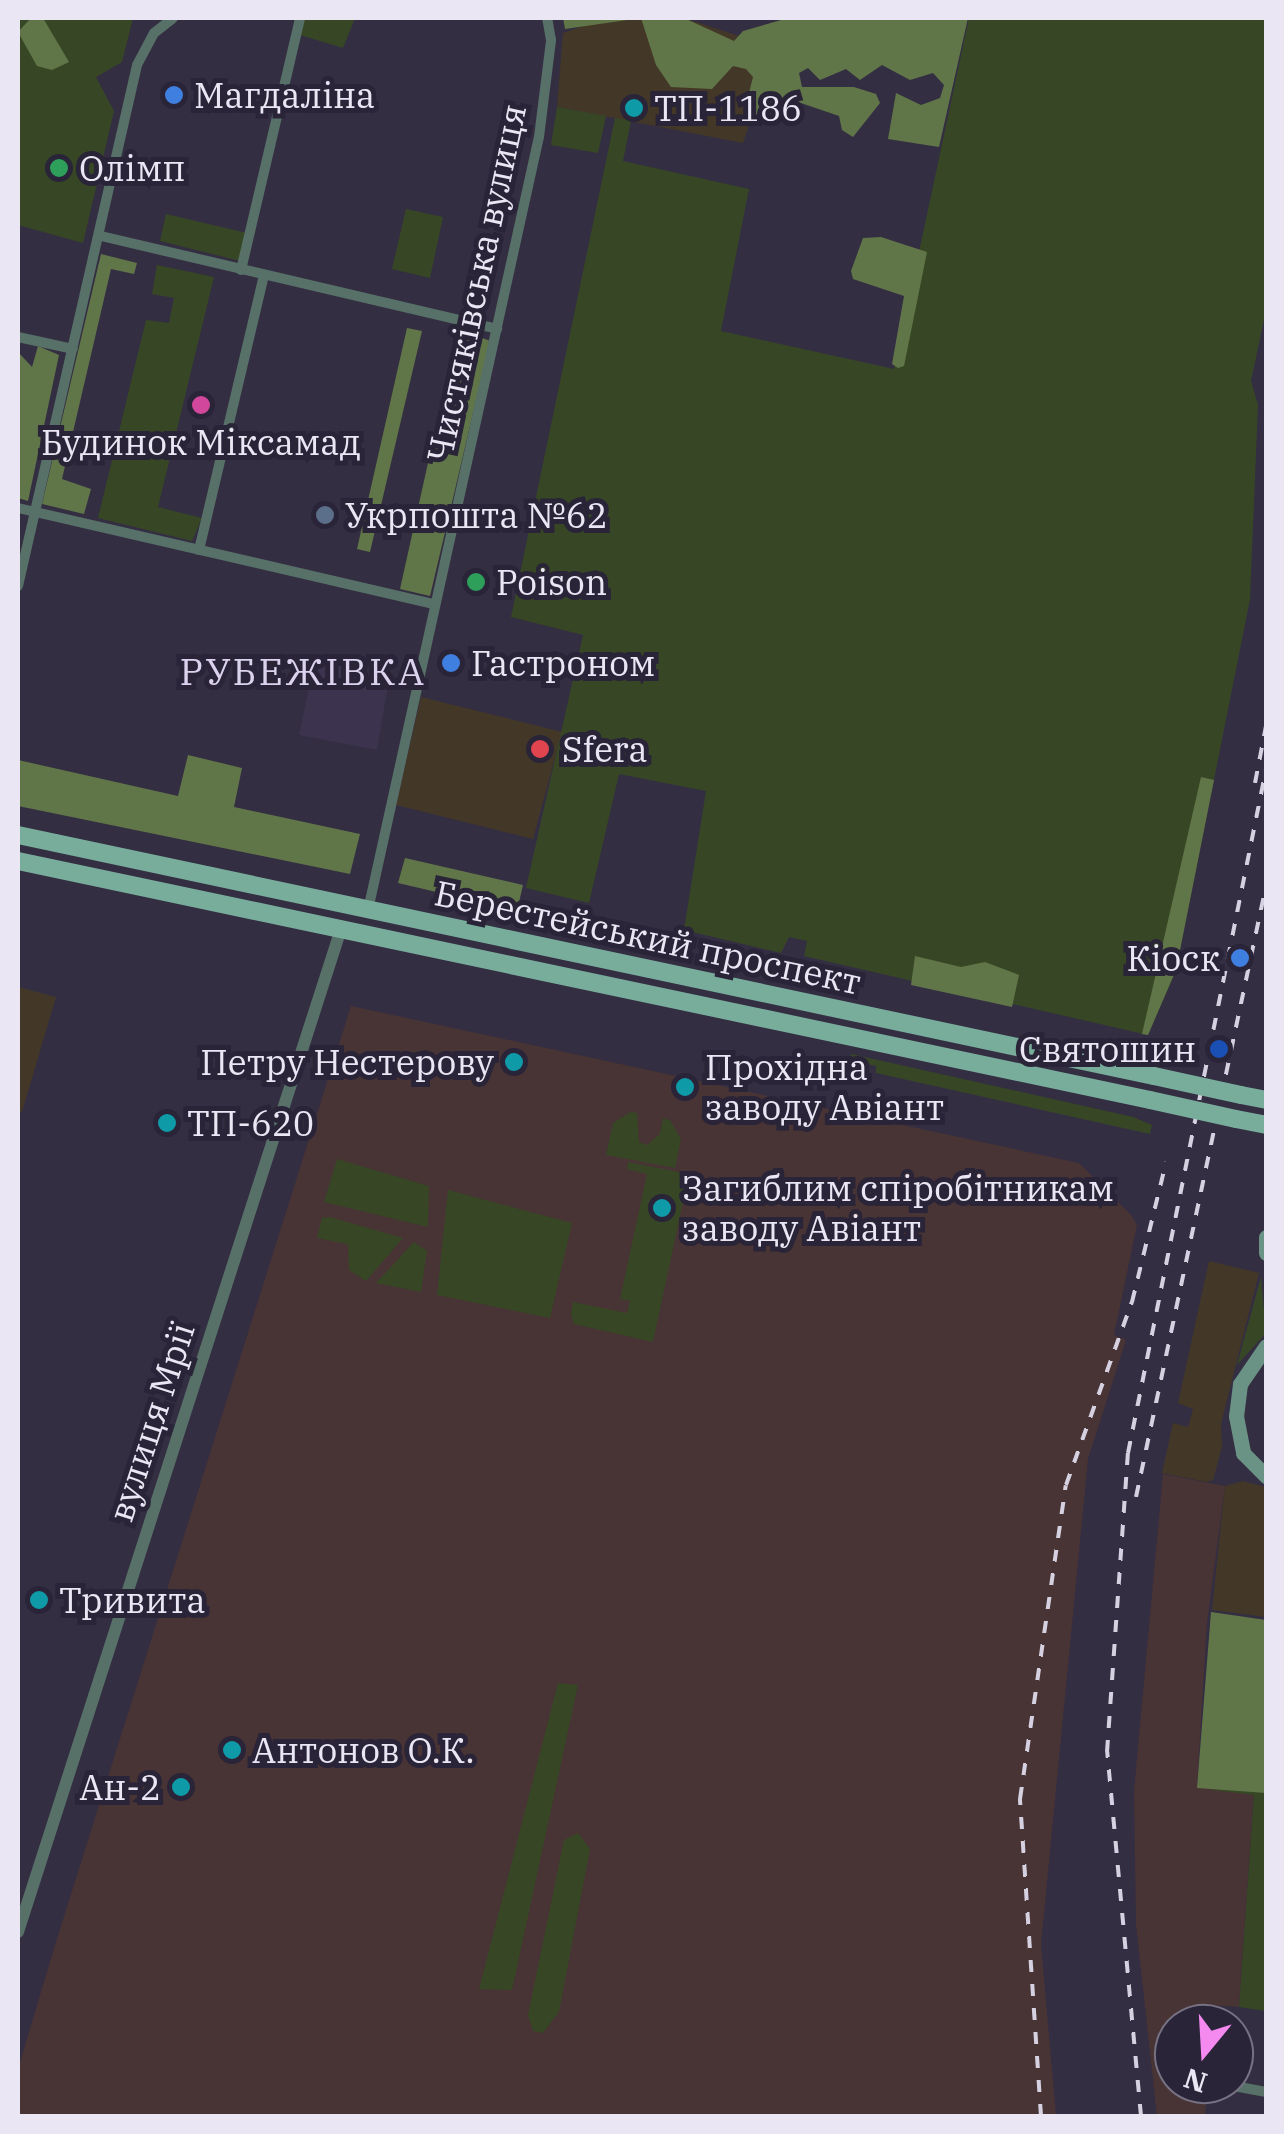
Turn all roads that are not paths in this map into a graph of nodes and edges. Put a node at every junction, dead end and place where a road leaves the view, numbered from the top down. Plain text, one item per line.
1 (173, 18) edge
2 (300, 18) edge
3 (547, 18) edge
4 (101, 236) junction
5 (242, 270) junction
6 (264, 276) junction
7 (497, 329) junction
8 (18, 337) edge
9 (72, 349) junction
10 (18, 508) edge
11 (34, 512) junction
12 (199, 550) junction
13 (18, 586) edge
14 (435, 604) junction
15 (18, 834) edge
16 (18, 861) edge
17 (368, 911) junction
18 (341, 929) junction
19 (1266, 1100) edge
20 (1266, 1125) edge
21 (1266, 1237) edge
22 (1266, 1253) edge
23 (1266, 1346) edge
24 (1266, 1476) edge
25 (18, 1932) edge

1 - 4 street
2 - 5 street
3 - 7 street, Чистяківська вулиця
4 - 5 street
4 - 9 street
5 - 6 street
6 - 7 street
6 - 12 street
7 - 14 street, Чистяківська вулиця
8 - 9 street
9 - 11 street
10 - 11 street
11 - 12 street
11 - 13 street
12 - 14 street
14 - 17 street, Чистяківська вулиця
15 - 17 main road, Берестейський проспект
16 - 18 main road, Берестейський проспект
17 - 19 main road, Берестейський проспект, bridge
18 - 20 main road, Берестейський проспект, bridge
18 - 25 street, вулиця Мрії
21 - 22 main road
23 - 24 main road

